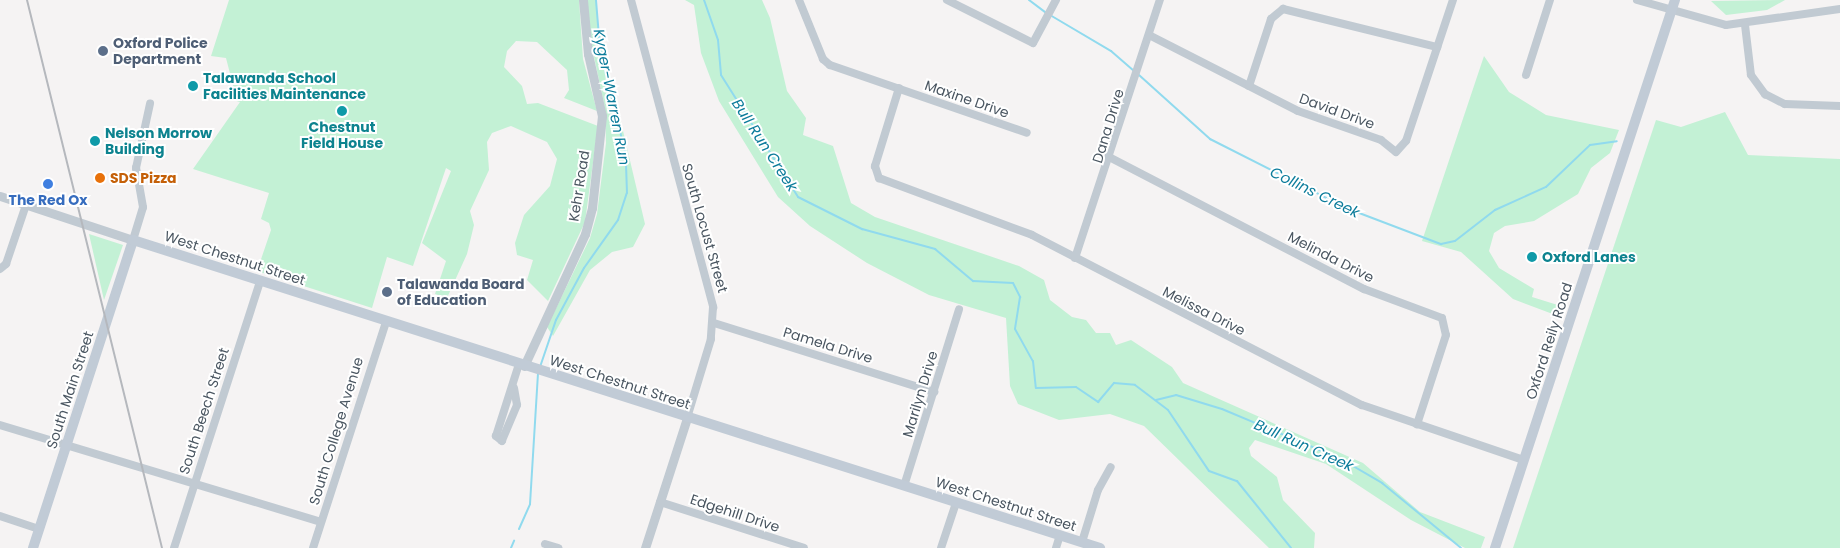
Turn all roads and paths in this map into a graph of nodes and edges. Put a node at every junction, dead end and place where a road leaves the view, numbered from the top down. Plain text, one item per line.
1 (583, 0) edge
2 (631, 0) edge
3 (798, 0) edge
4 (947, 0) edge
5 (1056, 0) edge
6 (1160, 0) edge
7 (1453, 0) edge
8 (1550, 0) edge
9 (1637, 0) edge
10 (1675, 0) edge
11 (1840, 8) edge
12 (1672, 11) junction
13 (1745, 25) junction
14 (1149, 35) junction
15 (1437, 47) junction
16 (1526, 75) dead end
17 (1249, 86) junction
18 (899, 88) junction
19 (150, 104) dead end
20 (1840, 106) edge
21 (1027, 133) dead end
22 (1111, 158) junction
23 (0, 196) edge
24 (26, 205) junction
25 (133, 240) junction
26 (1075, 258) junction
27 (0, 269) edge
28 (260, 281) junction
29 (959, 309) dead end
30 (386, 322) junction
31 (714, 323) junction
32 (530, 367) junction
33 (514, 388) junction
34 (934, 392) junction
35 (687, 418) junction
36 (1417, 424) junction
37 (0, 425) edge
38 (67, 445) junction
39 (1524, 460) junction
40 (1111, 467) dead end
41 (193, 483) junction
42 (904, 486) junction
43 (660, 502) junction
44 (956, 503) junction
45 (0, 516) edge
46 (321, 522) junction
47 (39, 529) junction
48 (1060, 536) junction
49 (1082, 542) junction
50 (545, 544) dead end
51 (35, 547) edge
52 (174, 548) edge
53 (313, 548) edge
54 (558, 548) edge
55 (645, 548) edge
56 (804, 548) edge
57 (941, 548) edge
58 (1056, 548) edge
59 (1100, 548) edge
60 (1496, 548) edge

1 - 32 street, Kehr Road
2 - 31 street, South Locust Street
3 - 18 street, Maxine Drive
4 - 5 street
6 - 14 street, Dana Drive
7 - 15 street, David Drive
8 - 16 street
9 - 12 street
10 - 12 main road, Oxford Reily Road
11 - 13 street
12 - 13 street
12 - 39 main road, Oxford Reily Road
13 - 20 street
14 - 17 street, David Drive
14 - 22 street, Dana Drive
15 - 17 street
15 - 17 street, David Drive
18 - 21 street, Maxine Drive
18 - 26 street, Melissa Drive
19 - 25 street
22 - 26 street, Dana Drive
22 - 36 street, Melinda Drive
23 - 24 street
24 - 25 street
24 - 27 street
25 - 28 main road, West Chestnut Street
25 - 38 main road, South Main Street
26 - 36 street, Melissa Drive
28 - 30 main road, West Chestnut Street
28 - 41 street, South Beech Street
29 - 34 street, Marilyn Drive
30 - 32 main road, West Chestnut Street
30 - 46 street, South College Avenue
31 - 34 street, Pamela Drive
31 - 35 street, South Locust Street
32 - 33 street
32 - 35 main road, West Chestnut Street
33 - 33 street
34 - 42 street, Marilyn Drive
35 - 42 main road, West Chestnut Street
35 - 43 street, South Locust Street
36 - 39 street, Melissa Drive
37 - 38 street
38 - 41 street
38 - 47 main road, South Main Street
39 - 60 main road, Oxford Reily Road
40 - 49 street
41 - 46 street
41 - 52 street, South Beech Street
42 - 44 main road, West Chestnut Street
43 - 55 street, South Locust Street
43 - 56 street, Edgehill Drive
44 - 48 main road, West Chestnut Street
44 - 57 street
45 - 47 street
46 - 53 street, South College Avenue
47 - 51 main road, South Main Street
48 - 49 main road, West Chestnut Street
48 - 58 street
49 - 59 main road, West Chestnut Street
50 - 54 street

